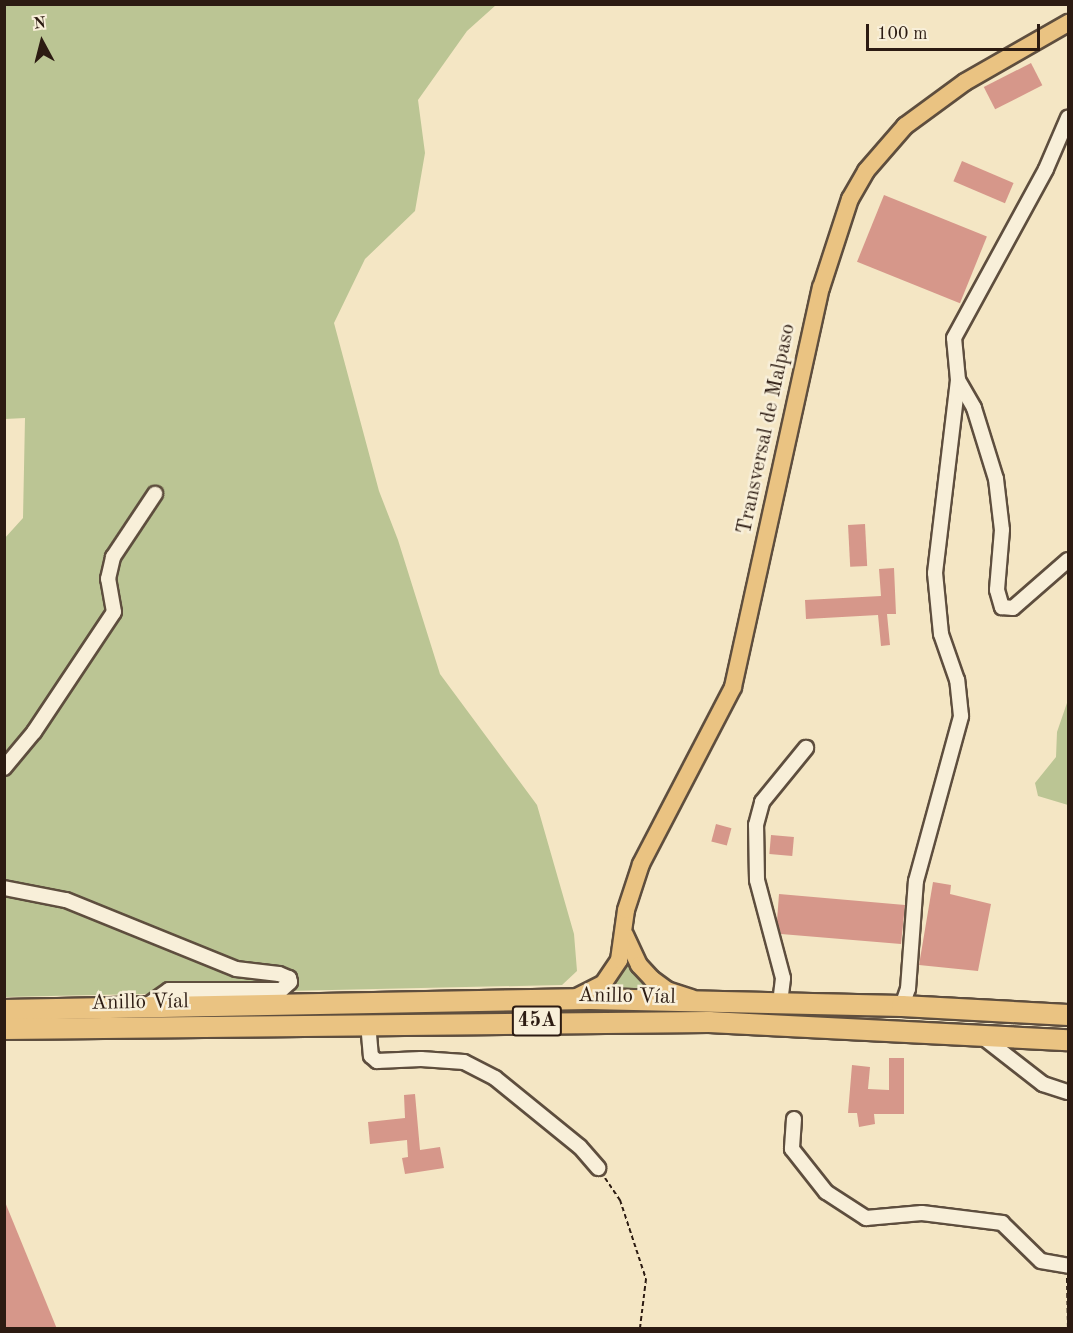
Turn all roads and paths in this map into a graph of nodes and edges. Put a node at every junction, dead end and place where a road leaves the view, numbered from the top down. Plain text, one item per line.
1 (1068, 23) edge
2 (1068, 118) edge
3 (958, 380) junction
4 (155, 494) dead end
5 (1068, 560) edge
6 (806, 748) dead end
7 (4, 768) edge
8 (4, 888) edge
9 (624, 932) junction
10 (571, 1000) junction
11 (703, 1000) junction
12 (780, 1003) junction
13 (902, 1006) junction
14 (145, 1007) junction
15 (4, 1010) edge
16 (1068, 1015) edge
17 (368, 1023) junction
18 (4, 1029) edge
19 (980, 1035) junction
20 (1068, 1040) edge
21 (1068, 1092) edge
22 (794, 1119) dead end
23 (598, 1168) joint
24 (1068, 1266) edge
25 (1068, 1276) edge
26 (640, 1329) edge
27 (1068, 1329) edge

1 - 9 main road, Transversal de Malpaso
2 - 3 lane
3 - 5 lane
3 - 13 lane
4 - 7 lane
6 - 12 lane
8 - 14 lane
9 - 10 main road, Transversal de Malpaso
9 - 11 main road
10 - 11 highway, Anillo Víal / 45A
10 - 14 highway, Anillo Víal / 45A
11 - 12 highway, Anillo Víal / 45A
12 - 13 highway, Anillo Víal / 45A
13 - 16 highway, Anillo Víal / 45A
14 - 15 highway, Anillo Víal / 45A
17 - 18 highway, Anillo Víal / 45A
17 - 19 highway, Anillo Víal / 45A
17 - 23 lane
19 - 20 highway, Anillo Víal / 45A
19 - 21 lane
22 - 24 lane
23 - 26 path
25 - 27 path

